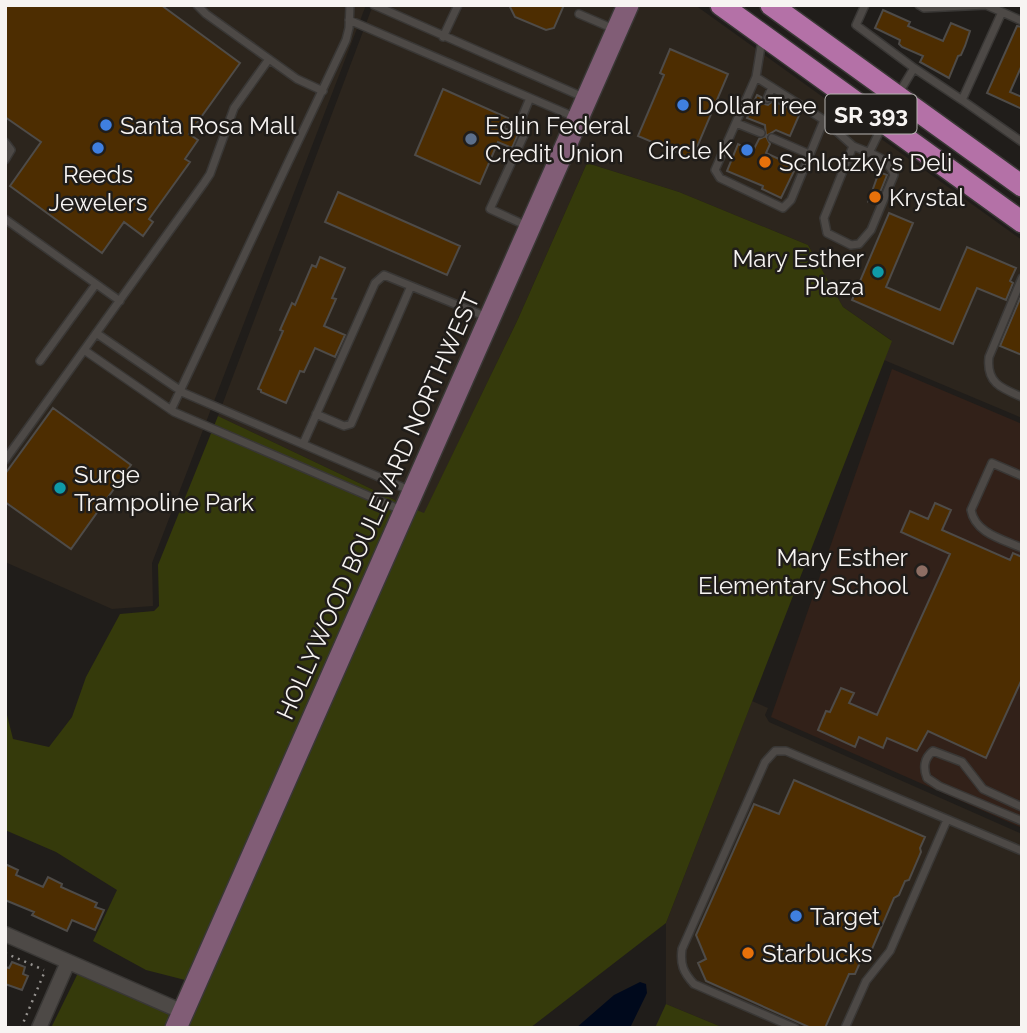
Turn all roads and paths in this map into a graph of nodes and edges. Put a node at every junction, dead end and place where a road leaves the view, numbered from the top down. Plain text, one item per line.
1 (197, 5) edge
2 (350, 5) edge
3 (374, 5) edge
4 (458, 5) edge
5 (628, 5) edge
6 (721, 5) edge
7 (771, 5) edge
8 (865, 5) edge
9 (919, 5) edge
10 (1002, 12) junction
11 (579, 14) dead end
12 (349, 20) junction
13 (1022, 21) edge
14 (617, 30) junction
15 (764, 36) junction
16 (443, 37) junction
17 (269, 59) junction
18 (914, 68) junction
19 (756, 76) junction
20 (772, 87) junction
21 (323, 91) junction
22 (897, 96) junction
23 (530, 98) junction
24 (766, 99) dead end
25 (792, 100) junction
26 (962, 100) junction
27 (583, 108) junction
28 (788, 108) dead end
29 (824, 120) junction
30 (757, 122) dead end
31 (883, 122) junction
32 (736, 123) junction
33 (775, 136) dead end
34 (5, 142) edge
35 (1022, 142) edge
36 (853, 146) junction
37 (869, 153) junction
38 (809, 154) junction
39 (5, 160) edge
40 (1022, 186) edge
41 (5, 219) edge
42 (1022, 222) edge
43 (530, 228) junction
44 (1022, 278) edge
45 (96, 284) junction
46 (411, 286) junction
47 (120, 301) junction
48 (491, 319) junction
49 (96, 333) junction
50 (84, 350) junction
51 (40, 361) dead end
52 (181, 391) junction
53 (1022, 397) edge
54 (171, 410) junction
55 (316, 415) junction
56 (303, 444) junction
57 (5, 460) edge
58 (1022, 476) edge
59 (413, 492) junction
60 (405, 512) junction
61 (1022, 548) edge
62 (1022, 807) edge
63 (947, 820) junction
64 (1022, 821) edge
65 (1022, 851) edge
66 (5, 934) edge
67 (5, 953) edge
68 (52, 955) junction
69 (68, 961) junction
70 (45, 971) junction
71 (179, 1020) edge
72 (20, 1028) edge
73 (38, 1028) edge
74 (795, 1028) edge
75 (845, 1028) edge

1 - 17 lane
2 - 12 lane
3 - 16 lane
4 - 16 lane
5 - 14 street, HOLLYWOOD BOULEVARD NORTHWEST
6 - 15 main road, SR 393
7 - 22 main road, SR 393
8 - 18 lane
9 - 10 lane
10 - 13 lane
10 - 26 lane
11 - 14 lane
12 - 21 lane
12 - 23 lane
14 - 27 street, HOLLYWOOD BOULEVARD NORTHWEST
15 - 19 lane
15 - 31 main road, SR 393
16 - 27 lane
17 - 21 lane
17 - 47 lane
18 - 22 lane
18 - 26 lane
19 - 20 lane
19 - 32 lane
20 - 24 lane
20 - 25 lane
21 - 52 lane
22 - 31 lane
22 - 40 main road, SR 393
23 - 27 lane
23 - 43 lane
25 - 28 lane
25 - 29 lane
26 - 35 lane
27 - 43 street, HOLLYWOOD BOULEVARD NORTHWEST
29 - 36 lane
29 - 38 lane
30 - 32 lane
31 - 37 lane
31 - 42 main road, SR 393
32 - 38 lane
33 - 38 lane
34 - 39 lane
36 - 37 lane
36 - 37 lane
41 - 45 lane
43 - 48 street, HOLLYWOOD BOULEVARD NORTHWEST
44 - 53 lane
45 - 47 lane
45 - 51 lane
46 - 48 lane
46 - 55 lane
46 - 55 lane
47 - 49 lane
48 - 59 street, HOLLYWOOD BOULEVARD NORTHWEST
49 - 50 lane
49 - 52 lane
50 - 54 lane
50 - 57 lane
52 - 54 lane
52 - 56 lane
54 - 60 lane
55 - 56 lane
56 - 59 lane
58 - 61 lane
59 - 60 street, HOLLYWOOD BOULEVARD NORTHWEST
60 - 71 street, HOLLYWOOD BOULEVARD NORTHWEST
62 - 64 lane
63 - 65 lane
63 - 74 lane
63 - 75 lane
66 - 68 street
67 - 70 path
68 - 69 street
68 - 70 path
69 - 71 street
69 - 73 street
70 - 72 path

